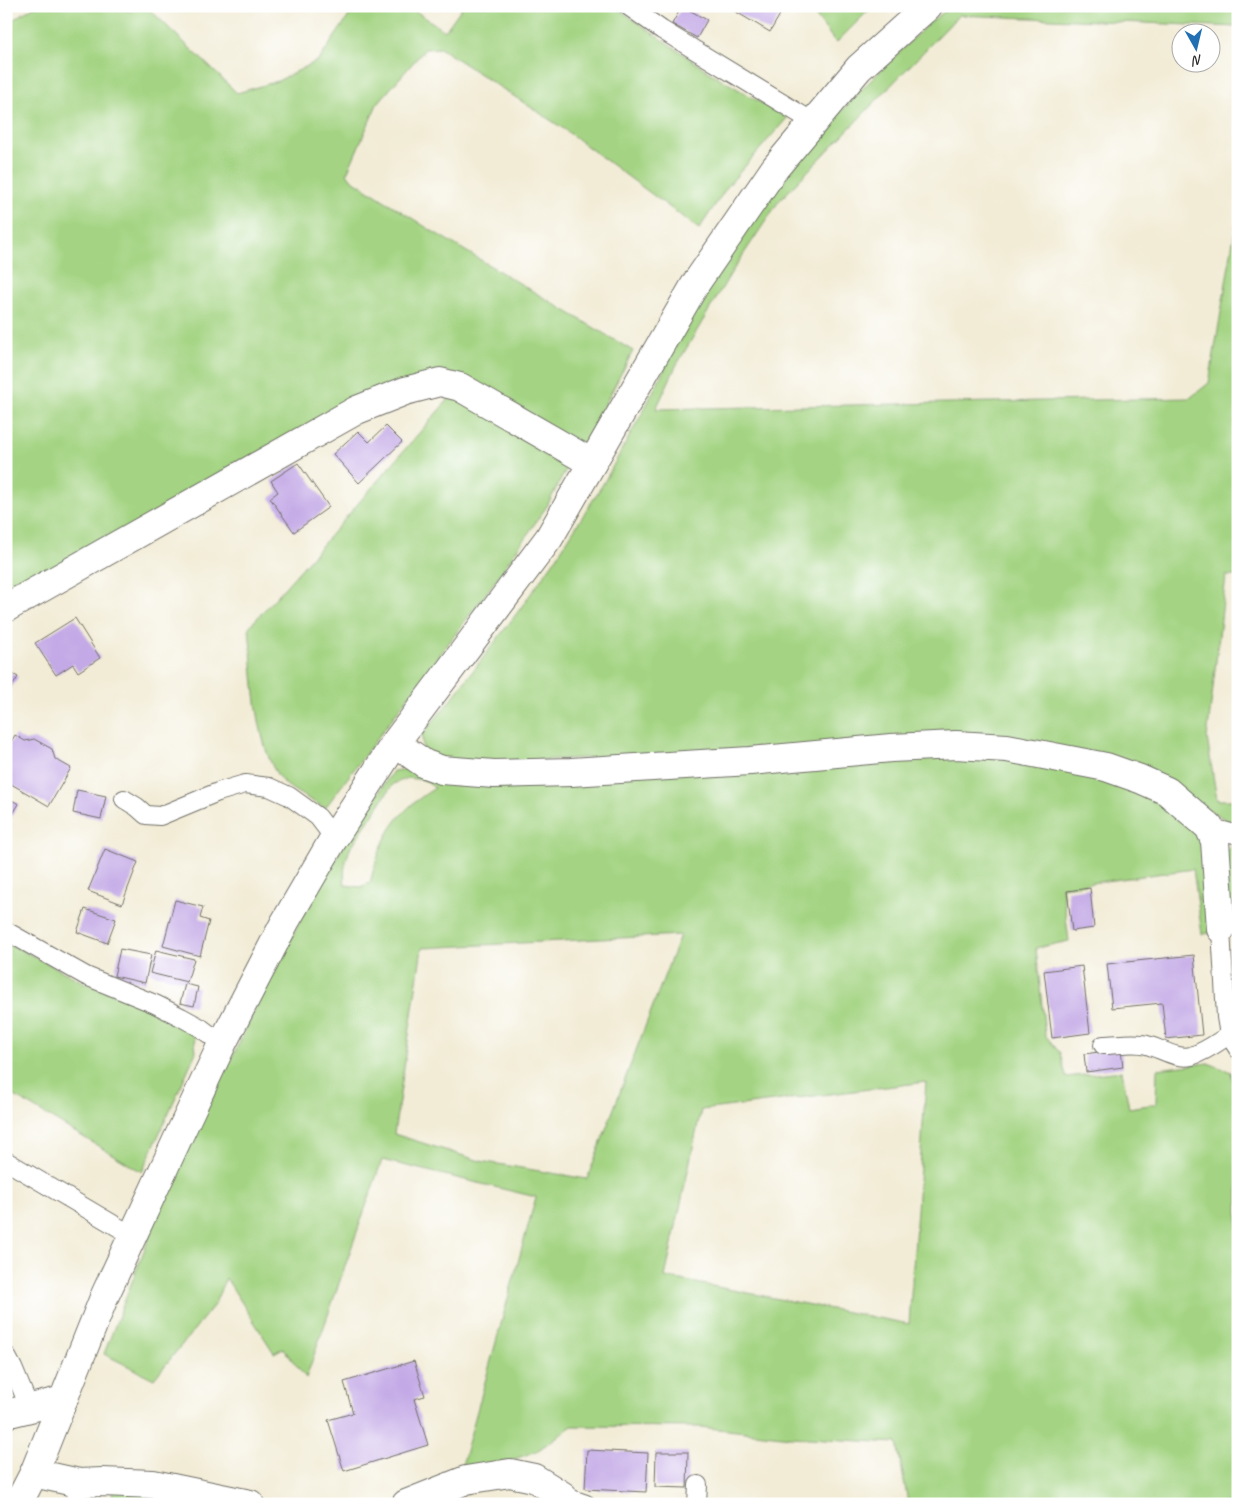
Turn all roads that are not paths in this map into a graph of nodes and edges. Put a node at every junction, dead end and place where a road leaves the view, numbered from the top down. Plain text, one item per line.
1 (628, 6) edge
2 (928, 6) edge
3 (813, 122) junction
4 (592, 463) junction
5 (6, 608) edge
6 (395, 743) junction
7 (124, 800) dead end
8 (1209, 827) junction
9 (1238, 835) edge
10 (334, 838) junction
11 (1220, 929) joint
12 (6, 931) edge
13 (1234, 1042) edge
14 (222, 1044) junction
15 (1103, 1045) dead end
16 (6, 1161) edge
17 (133, 1236) junction
18 (6, 1355) edge
19 (63, 1400) junction
20 (18, 1411) edge
21 (34, 1472) junction
22 (698, 1485) dead end
23 (77, 1493) edge
24 (570, 1501) edge
25 (18, 1504) edge
26 (250, 1504) edge
27 (406, 1504) edge
28 (696, 1504) edge

1 - 3 lane
2 - 3 street
3 - 4 street
4 - 5 street
4 - 6 street
6 - 8 street
6 - 10 street
7 - 10 lane
8 - 9 lane
8 - 11 street
10 - 14 street
11 - 13 lane
12 - 14 lane
13 - 15 lane
14 - 17 street
16 - 17 lane
17 - 19 street
18 - 20 lane
19 - 20 street
19 - 21 street
21 - 23 street
21 - 25 street
22 - 28 lane
23 - 26 street
24 - 27 street

